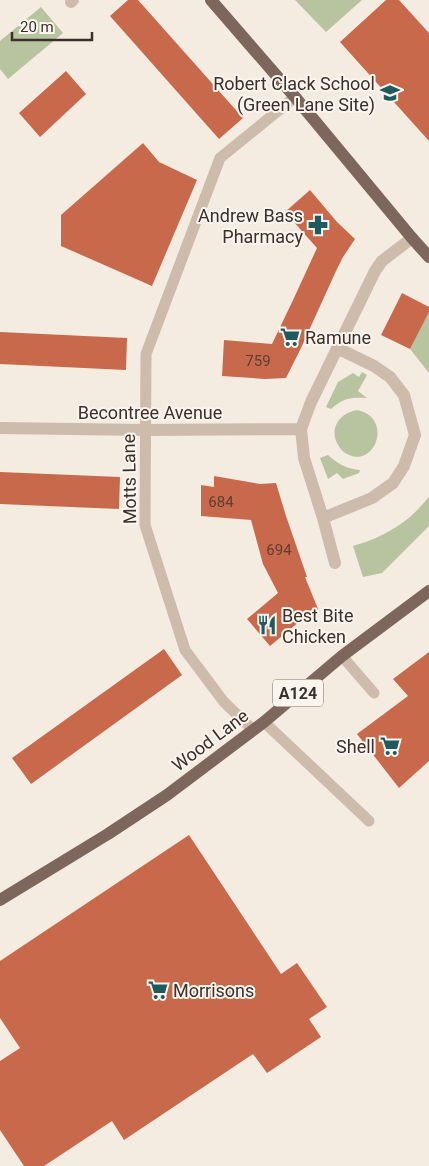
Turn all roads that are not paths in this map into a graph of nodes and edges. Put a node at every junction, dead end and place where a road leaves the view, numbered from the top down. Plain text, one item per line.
1 (211, 0) edge
2 (295, 97) junction
3 (412, 238) junction
4 (429, 257) edge
5 (336, 348) junction
6 (0, 428) edge
7 (301, 429) junction
8 (145, 430) junction
9 (323, 518) junction
10 (335, 563) dead end
11 (429, 591) edge
12 (342, 656) junction
13 (374, 693) dead end
14 (264, 722) junction
15 (253, 730) junction
16 (369, 821) dead end
17 (0, 900) edge

1 - 2 main road
2 - 3 main road
2 - 8 lane, Motts Lane
3 - 4 main road
3 - 5 street
5 - 7 street
5 - 9 street
6 - 8 street, Becontree Avenue
7 - 8 street, Becontree Avenue
7 - 9 street
8 - 15 lane, Motts Lane
9 - 10 street
11 - 12 main road, Wood Lane / A124
12 - 13 lane
12 - 14 main road, Wood Lane / A124
14 - 15 main road, Wood Lane / A124
14 - 16 lane
15 - 17 main road, Wood Lane / A124

